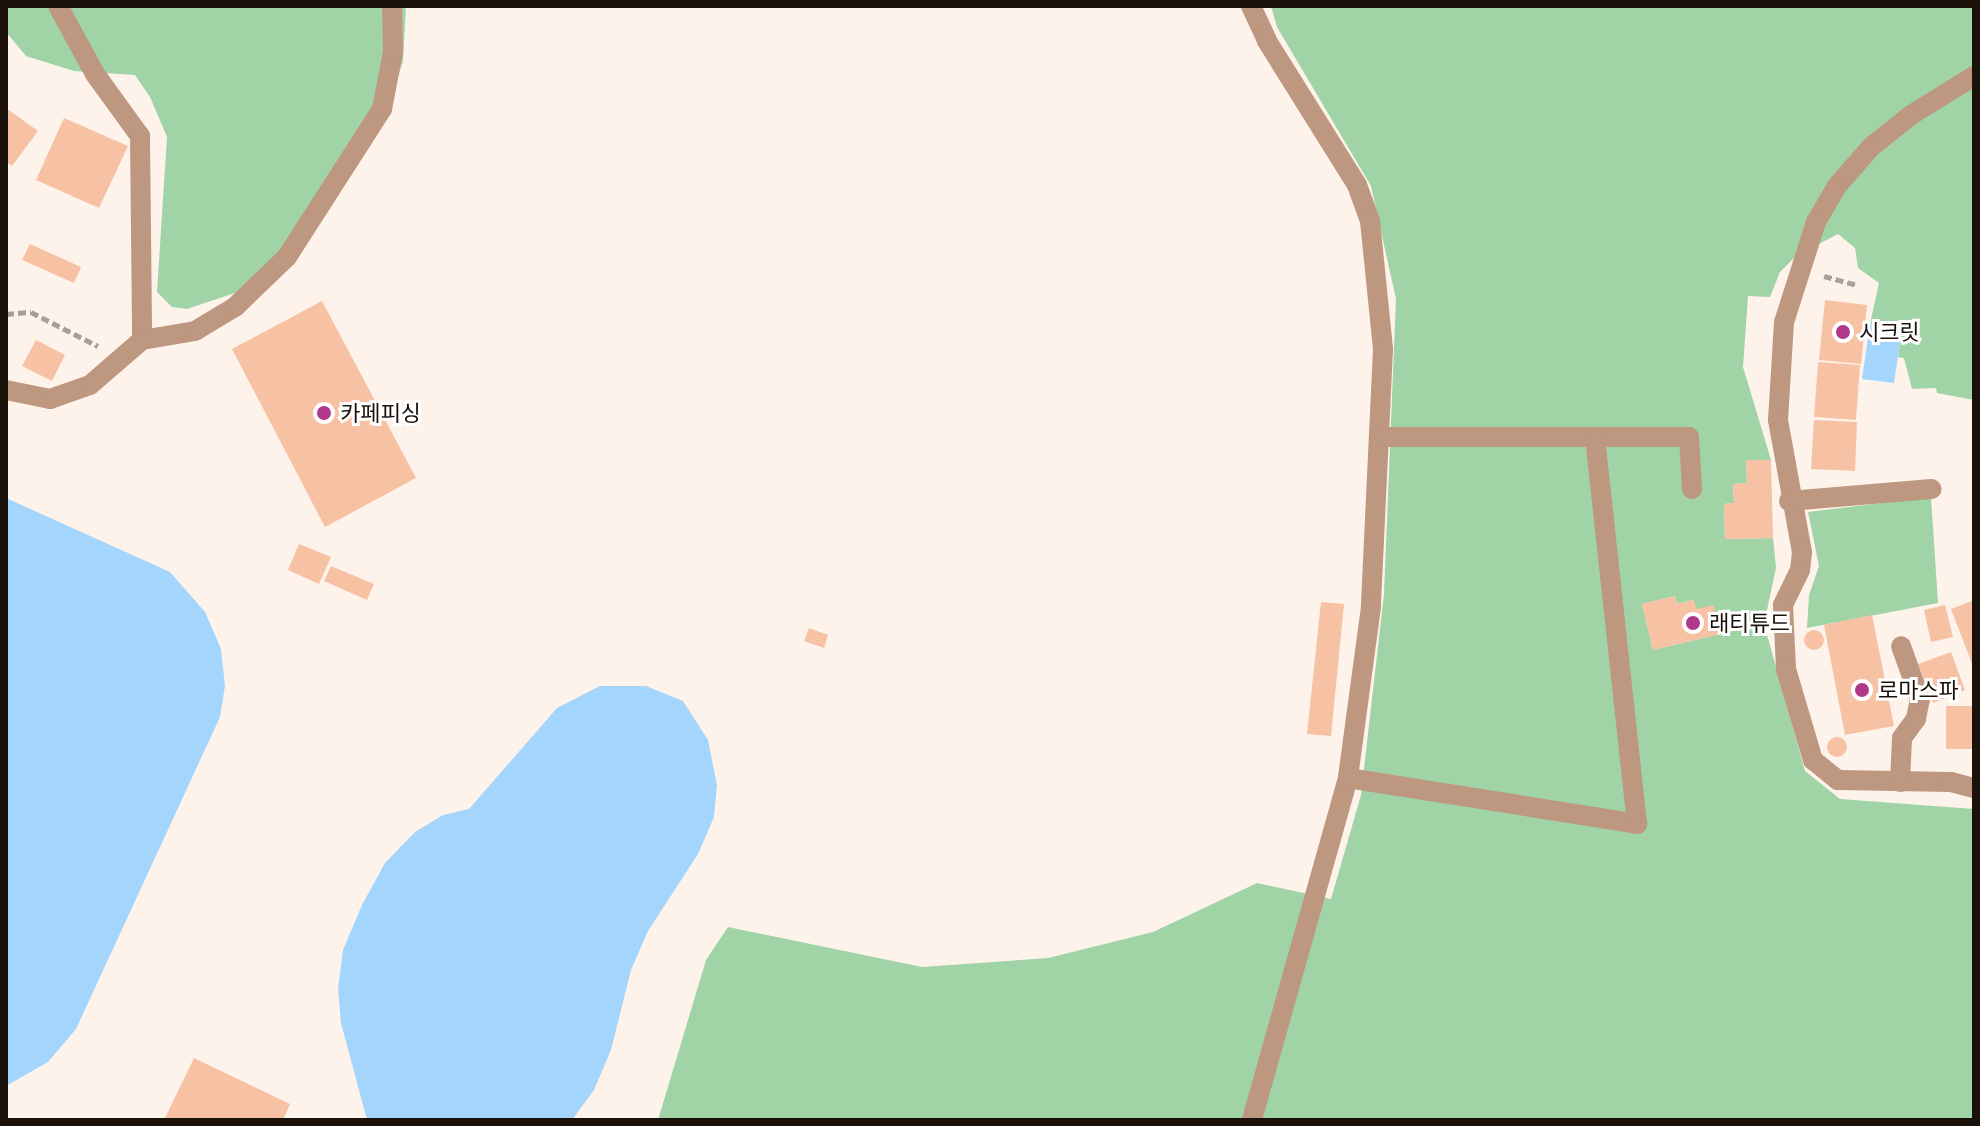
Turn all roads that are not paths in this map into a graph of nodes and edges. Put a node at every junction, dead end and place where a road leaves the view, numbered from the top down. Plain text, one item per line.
1 (58, 6) edge
2 (392, 6) edge
3 (1251, 6) edge
4 (1974, 76) edge
5 (142, 340) junction
6 (6, 390) edge
7 (1379, 437) junction
8 (1595, 437) junction
9 (1692, 489) dead end
10 (1931, 489) dead end
11 (1789, 501) junction
12 (1901, 646) dead end
13 (1348, 778) junction
14 (1900, 782) junction
15 (1973, 785) edge
16 (1252, 1120) edge

1 - 5 lane
2 - 5 lane
3 - 7 lane
4 - 11 lane
5 - 6 lane
7 - 8 lane
7 - 13 lane
8 - 9 lane
8 - 13 lane
10 - 11 lane
11 - 14 lane
12 - 14 lane
13 - 16 lane
14 - 15 lane

